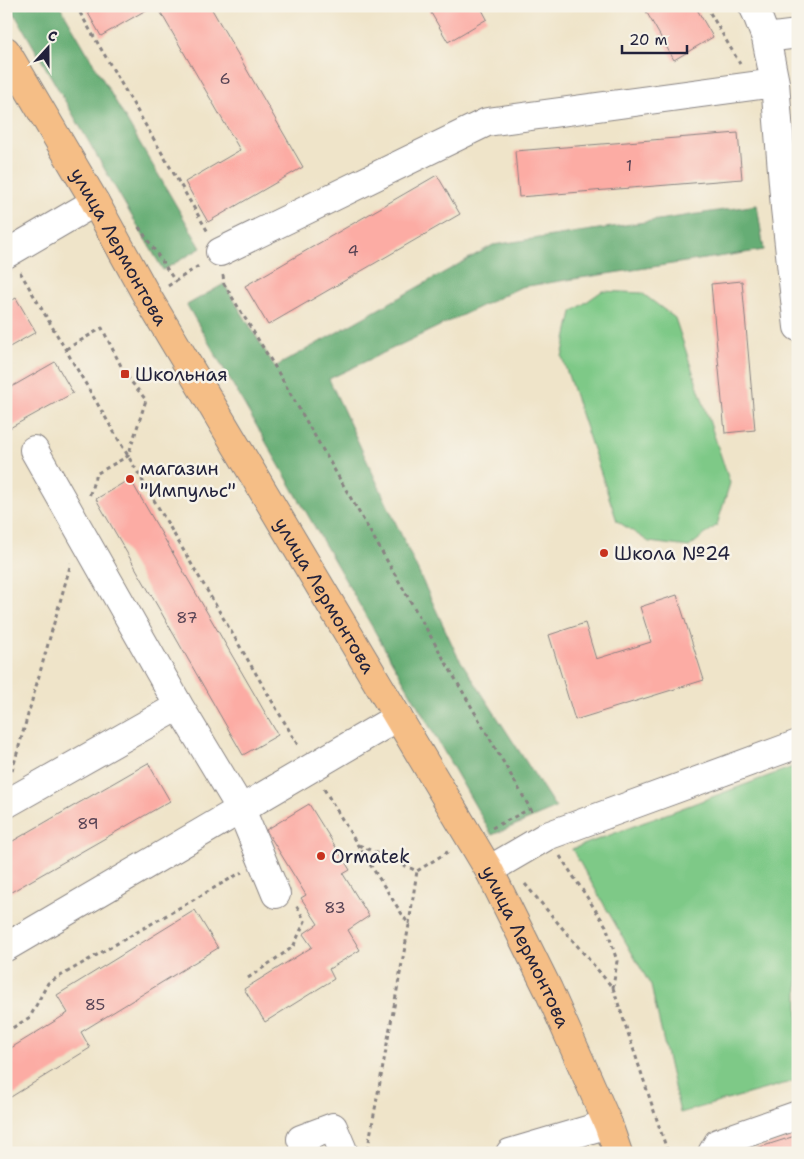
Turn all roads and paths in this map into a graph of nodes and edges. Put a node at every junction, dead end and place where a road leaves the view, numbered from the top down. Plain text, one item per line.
1 (76, 6) edge
2 (706, 6) edge
3 (755, 8) edge
4 (798, 34) edge
5 (766, 38) junction
6 (6, 51) edge
7 (764, 85) junction
8 (95, 202) junction
9 (138, 225) dead end
10 (220, 252) junction
11 (7, 253) edge
12 (175, 281) junction
13 (164, 288) dead end
14 (798, 327) edge
15 (66, 349) junction
16 (34, 450) dead end
17 (128, 456) junction
18 (80, 531) junction
19 (180, 706) junction
20 (398, 718) junction
21 (798, 744) edge
22 (312, 768) junction
23 (12, 775) dead end
24 (6, 804) edge
25 (241, 809) junction
26 (530, 809) junction
27 (488, 830) dead end
28 (547, 836) junction
29 (357, 844) junction
30 (436, 859) dead end
31 (262, 860) junction
32 (497, 865) junction
33 (417, 870) junction
34 (286, 899) joint
35 (409, 925) junction
36 (6, 947) edge
37 (248, 978) dead end
38 (613, 988) junction
39 (6, 1032) edge
40 (798, 1115) edge
41 (608, 1124) junction
42 (301, 1139) dead end
43 (525, 1151) edge
44 (344, 1153) edge
45 (367, 1153) edge
46 (618, 1153) edge
47 (668, 1153) edge
48 (712, 1153) edge

1 - 10 path
2 - 7 path
3 - 5 street
4 - 5 street
5 - 7 street
6 - 8 main road, улица Лермонтова
7 - 10 street
7 - 14 street
8 - 11 street
8 - 20 main road, улица Лермонтова
9 - 12 path
10 - 12 path
10 - 26 path
11 - 15 path
12 - 13 path
15 - 17 path
15 - 17 path
16 - 18 street
17 - 18 path
17 - 22 path
18 - 19 street
18 - 23 path
19 - 24 street
19 - 25 street
20 - 22 street
20 - 32 main road, улица Лермонтова
21 - 28 street
22 - 25 street
22 - 29 path
25 - 31 street
25 - 36 street
26 - 27 path
26 - 28 path
28 - 32 street
28 - 38 path
29 - 33 path
29 - 35 path
30 - 33 path
31 - 34 street
31 - 39 path
32 - 38 path
32 - 41 main road, улица Лермонтова
33 - 35 path
34 - 37 path
35 - 45 path
38 - 47 path
40 - 48 street
41 - 43 street
41 - 46 main road, улица Лермонтова
42 - 44 street

